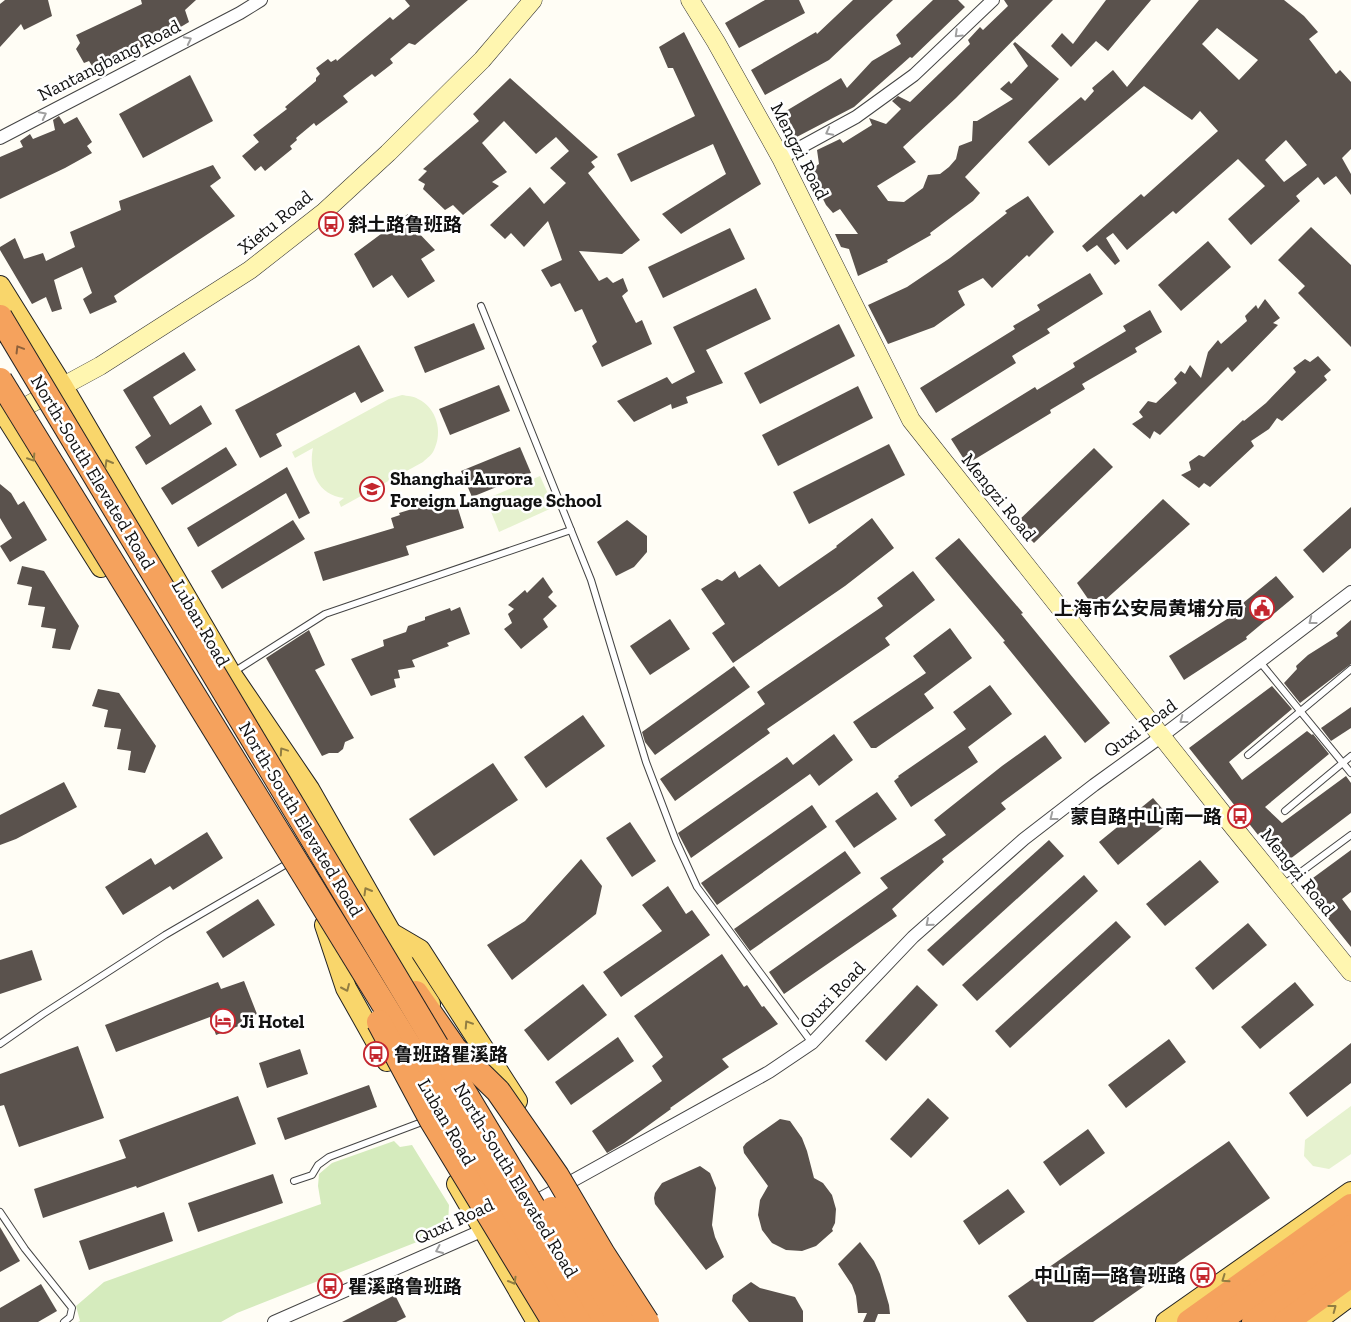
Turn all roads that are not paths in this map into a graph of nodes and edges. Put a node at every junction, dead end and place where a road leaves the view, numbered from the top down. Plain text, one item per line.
1 (262, 0) edge
2 (533, 0) edge
3 (690, 0) edge
4 (993, 0) edge
5 (0, 138) edge
6 (781, 158) junction
7 (0, 286) edge
8 (481, 306) dead end
9 (0, 317) edge
10 (0, 380) edge
11 (63, 387) junction
12 (2, 415) edge
13 (571, 530) junction
14 (1351, 592) edge
15 (1260, 662) junction
16 (1351, 669) edge
17 (231, 674) junction
18 (1300, 711) junction
19 (1162, 736) junction
20 (1248, 755) dead end
21 (1351, 756) edge
22 (1343, 763) junction
23 (1351, 773) edge
24 (1285, 811) dead end
25 (1351, 835) edge
26 (290, 862) junction
27 (1282, 886) junction
28 (350, 901) junction
29 (327, 919) junction
30 (1351, 972) edge
31 (812, 1043) junction
32 (0, 1044) edge
33 (455, 1048) junction
34 (422, 1122) junction
35 (294, 1182) dead end
36 (561, 1187) junction
37 (1351, 1192) edge
38 (1351, 1206) edge
39 (0, 1212) edge
40 (1351, 1218) edge
41 (504, 1219) junction
42 (1351, 1227) edge
43 (484, 1230) junction
44 (1351, 1253) edge
45 (1351, 1260) edge
46 (1351, 1264) edge
47 (1351, 1275) edge
48 (1308, 1283) junction
49 (1351, 1295) edge
50 (64, 1322) edge
51 (274, 1322) edge
52 (537, 1322) edge
53 (554, 1322) edge
54 (565, 1322) edge
55 (580, 1322) edge
56 (602, 1322) edge
57 (622, 1322) edge
58 (633, 1322) edge
59 (647, 1322) edge
60 (656, 1322) edge
61 (1166, 1322) edge
62 (1189, 1322) edge
63 (1202, 1322) edge
64 (1218, 1322) edge
65 (1254, 1322) edge
66 (1271, 1322) edge
67 (1286, 1322) edge
68 (1315, 1322) edge

5 -> 1 street, Nantangbang Road
2 - 11 street, Xietu Road
3 - 6 street, Mengzi Road
4 -> 6 street
6 - 19 street, Mengzi Road
7 - 11 main road, Luban Road
8 - 13 lane
28 -> 9 highway, North-South Elevated Road, bridge
10 - 29 highway, North-South Elevated Road, bridge
11 - 12 street, Xietu Road
17 -> 11 main road, Luban Road
12 -> 26 main road, Luban Road
13 - 17 lane
13 - 31 lane
14 -> 15 street, Quxi Road
15 - 18 lane
15 -> 19 street, Quxi Road
16 - 18 lane
36 -> 17 main road, Luban Road
18 - 20 lane
18 - 22 lane
19 - 27 street, Mengzi Road
19 -> 31 street, Quxi Road
21 - 22 lane
22 - 23 lane
22 - 24 lane
25 - 27 lane
26 - 29 main road, Luban Road
26 - 32 lane
27 - 30 street, Mengzi Road
28 - 33 highway, bridge
28 - 56 highway, North-South Elevated Road, bridge
29 -> 34 main road, Luban Road
29 - 41 main road, Luban Road
29 - 53 highway, bridge
29 - 55 highway, North-South Elevated Road, bridge
31 - 36 street, Quxi Road
33 - 57 highway, bridge
33 - 59 highway, bridge
34 - 35 lane
34 - 43 main road, Luban Road
36 - 41 street, Quxi Road
36 - 58 main road, Luban Road
36 - 60 main road, Luban Road
37 -> 61 main road
38 - 62 highway
39 - 50 lane
40 - 63 main road
41 - 43 street, Quxi Road
41 - 54 main road, Luban Road
42 - 64 highway
43 -> 51 street, Quxi Road
43 -> 52 main road, Luban Road
44 - 48 highway
45 - 48 highway
46 - 66 main road
47 - 67 highway
48 - 65 highway
68 -> 49 main road

